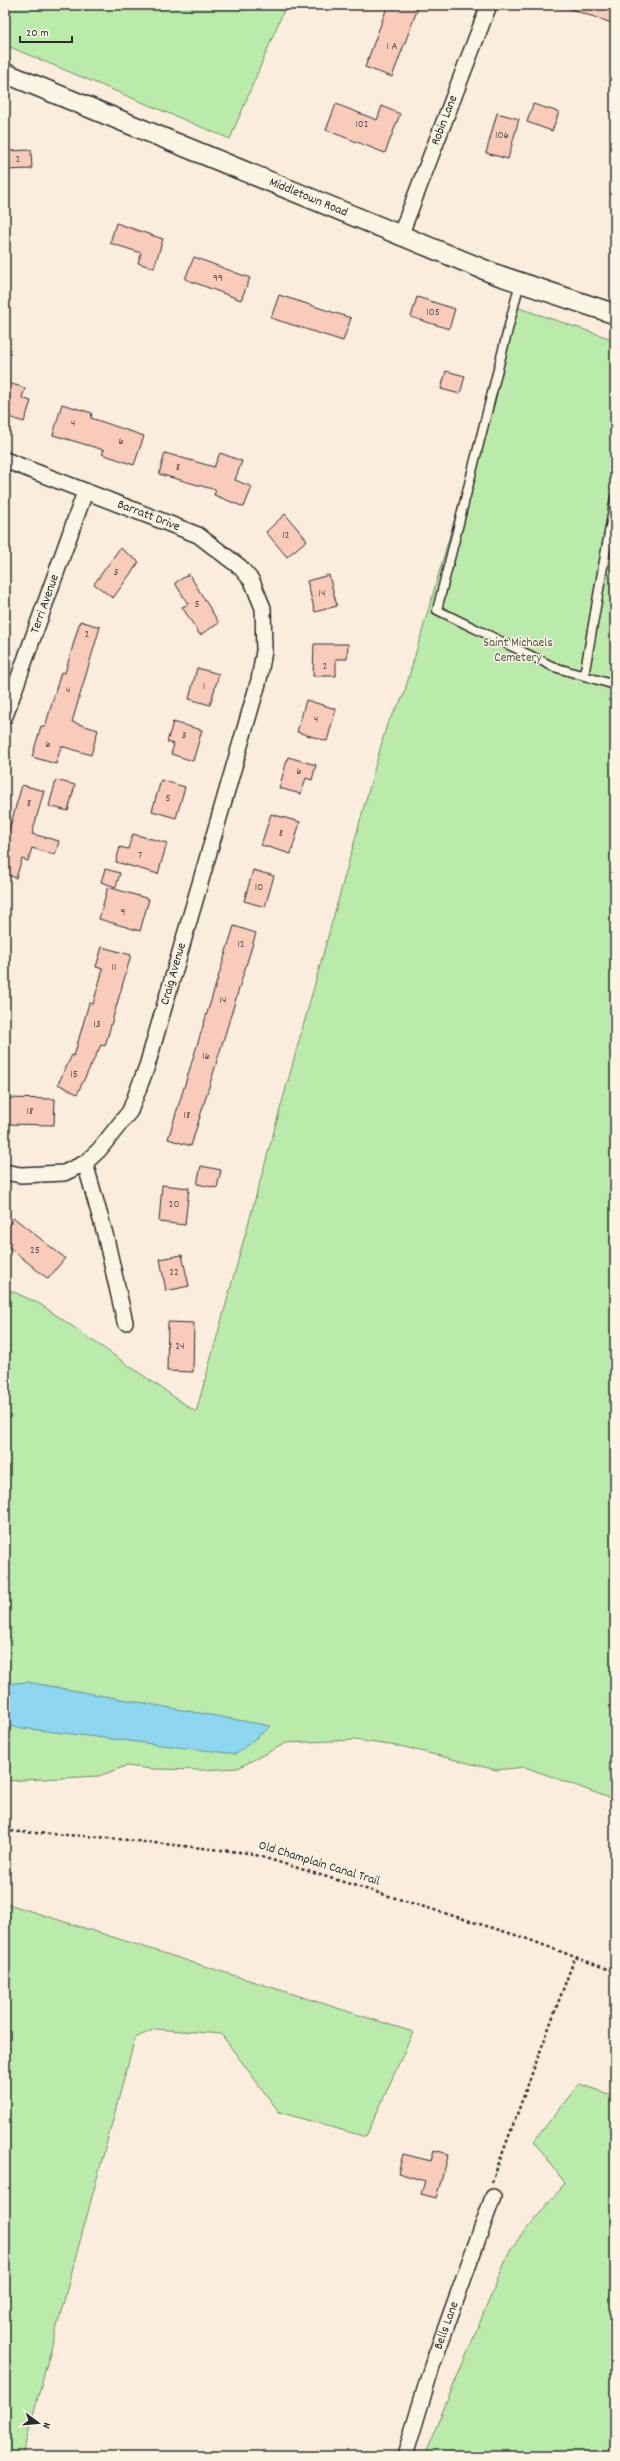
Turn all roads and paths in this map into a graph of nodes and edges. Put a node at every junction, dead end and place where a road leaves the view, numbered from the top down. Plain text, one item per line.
1 (489, 5) edge
2 (5, 73) edge
3 (400, 236) junction
4 (520, 282) junction
5 (615, 314) edge
6 (5, 460) edge
7 (85, 492) junction
8 (615, 498) edge
9 (611, 538) edge
10 (263, 608) joint
11 (584, 676) junction
12 (615, 685) edge
13 (5, 716) edge
14 (85, 1163) junction
15 (5, 1172) edge
16 (125, 1322) dead end
17 (5, 1831) edge
18 (575, 1957) junction
19 (615, 1972) edge
20 (493, 2197) joint
21 (405, 2456) edge

1 - 3 street, Robin Lane
2 - 3 street, Middletown Road
3 - 4 street, Middletown Road
4 - 5 street, Middletown Road
4 - 11 lane
6 - 7 street, Barratt Drive
7 - 10 street, Barratt Drive
7 - 13 street, Terri Avenue
8 - 9 lane
9 - 11 lane
10 - 14 street, Craig Avenue
11 - 12 lane
14 - 15 street, Craig Avenue
14 - 16 street
17 - 18 path, Old Champlain Canal Trail
18 - 19 path, Old Champlain Canal Trail
18 - 20 path
20 - 21 street, Bells Lane

